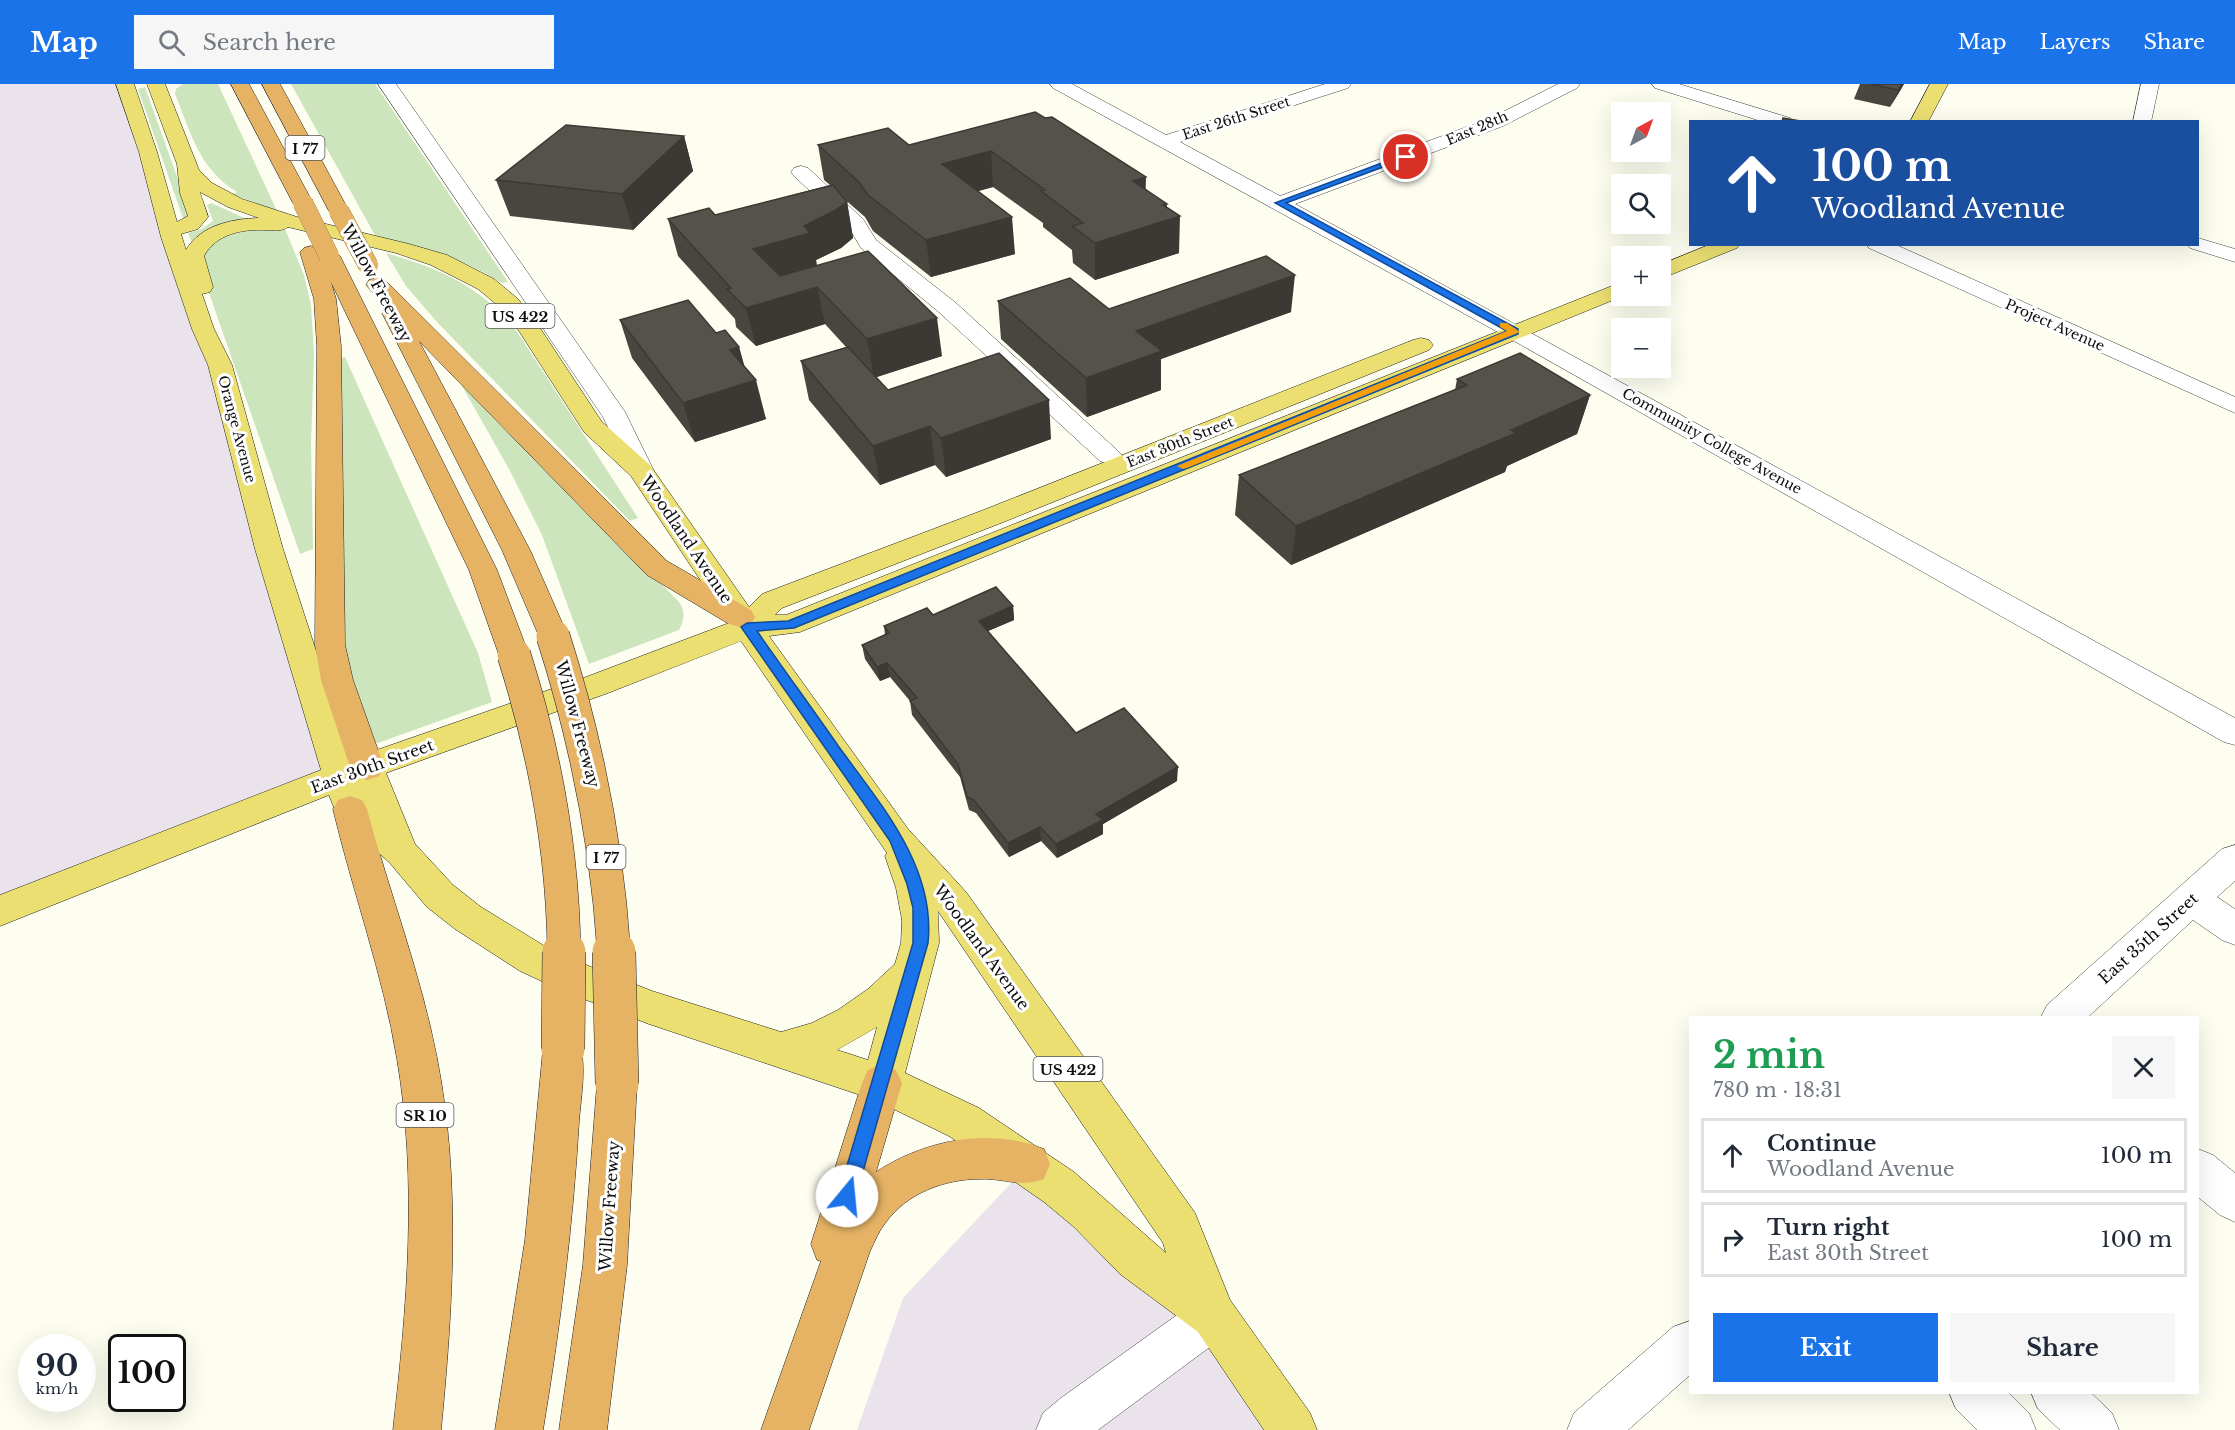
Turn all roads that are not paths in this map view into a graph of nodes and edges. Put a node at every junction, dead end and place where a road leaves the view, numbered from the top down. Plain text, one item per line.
1 (128, 84) edge
2 (240, 84) edge
3 (271, 84) edge
4 (387, 84) edge
5 (1059, 84) edge
6 (1342, 84) edge
7 (1572, 84) edge
8 (1661, 84) edge
9 (1939, 84) edge
10 (2150, 84) edge
11 (163, 87) edge
12 (1778, 120) edge
13 (1920, 120) edge
14 (2142, 120) edge
15 (1165, 141) junction
16 (186, 163) junction
17 (801, 172) dead end
18 (1279, 203) junction
19 (169, 231) junction
20 (345, 236) junction
21 (1689, 240) edge
22 (2199, 245) edge
23 (1725, 246) edge
24 (1880, 246) edge
25 (1671, 248) edge
26 (320, 254) junction
27 (2235, 256) edge
28 (1671, 268) edge
29 (1611, 272) edge
30 (373, 275) junction
31 (1611, 291) edge
32 (1544, 297) dead end
33 (1505, 319) junction
34 (219, 365) junction
35 (2235, 406) edge
36 (1109, 456) dead end
37 (641, 471) junction
38 (744, 622) junction
39 (2235, 733) edge
40 (353, 784) junction
41 (896, 838) junction
42 (401, 852) junction
43 (2235, 859) edge
44 (2191, 899) junction
45 (0, 911) edge
46 (2235, 929) edge
47 (912, 973) junction
48 (2062, 1016) edge
49 (780, 1050) junction
50 (882, 1083) junction
51 (1029, 1164) junction
52 (2199, 1171) edge
53 (2235, 1200) edge
54 (1214, 1316) junction
55 (1689, 1345) edge
56 (1975, 1394) edge
57 (2057, 1394) edge
58 (790, 1415) edge
59 (417, 1430) edge
60 (519, 1430) edge
61 (583, 1430) edge
62 (1060, 1430) edge
63 (1293, 1430) edge
64 (1591, 1430) edge
65 (2012, 1430) edge
66 (2096, 1430) edge

1 - 19 main road, Orange Avenue
2 - 26 highway, Willow Freeway / I 77, bridge
3 - 30 highway, Willow Freeway / I 77, bridge
4 - 37 street, Woodland Avenue
5 - 15 street, Community College Avenue
6 - 15 street, East 26th Street
7 - 18 street, East 28th
8 - 12 street
9 - 13 main road
10 - 14 street
11 - 16 main road, US 422
15 - 18 street, Community College Avenue
16 - 19 main road
16 - 20 main road, US 422
17 - 36 street
18 - 33 street, Community College Avenue
19 - 34 main road, Orange Avenue
20 - 34 main road
20 - 37 main road, US 422
21 - 25 main road
22 - 27 street
23 - 28 main road
24 - 35 street, Project Avenue
26 - 40 highway
26 - 60 highway, Willow Freeway / I 77, bridge
29 - 32 main road
30 - 38 highway
30 - 61 highway, Willow Freeway / I 77, bridge
31 - 33 main road, East 30th Street
33 - 38 main road, East 30th Street
33 - 39 street, Community College Avenue
34 - 40 main road, Orange Avenue
37 - 38 main road, Woodland Avenue / US 422
38 - 40 main road, East 30th Street
38 - 41 main road, Woodland Avenue / US 422
40 - 42 main road, Woodland Avenue / US 422
40 - 42 main road, Orange Avenue
40 - 45 main road, East 30th Street
40 - 59 highway, SR 10
41 - 47 main road
41 - 54 main road, Woodland Avenue / US 422
42 - 49 main road, Woodland Avenue / US 422
43 - 44 street, East 35th Street
44 - 46 street
44 - 48 street, East 35th Street
47 - 49 main road
47 - 50 main road
49 - 50 main road, Woodland Avenue / US 422
50 - 51 main road, Woodland Avenue / US 422
50 - 58 highway
51 - 54 main road, Woodland Avenue / US 422
51 - 58 highway
52 - 53 street
54 - 62 street
54 - 63 main road, Woodland Avenue / US 422
55 - 64 street
56 - 65 street
57 - 66 street

